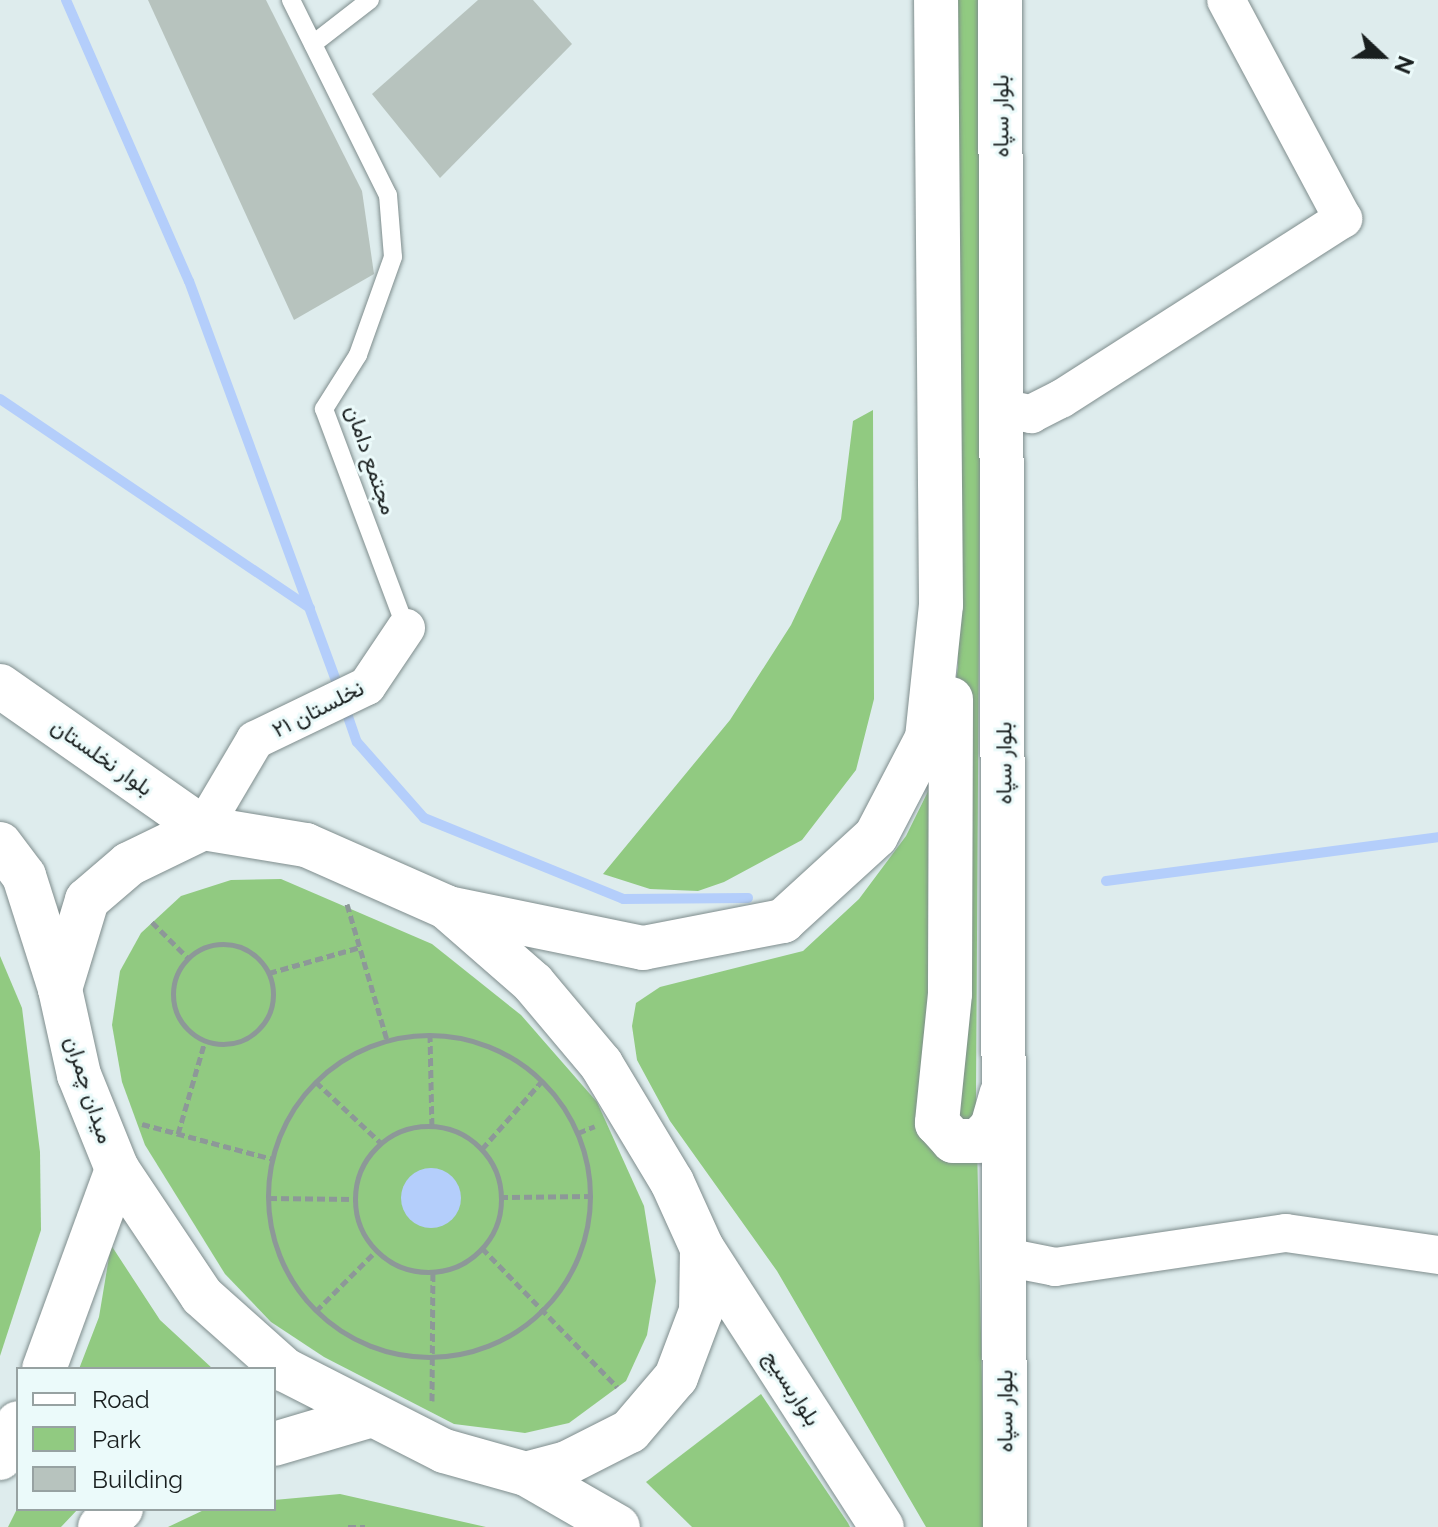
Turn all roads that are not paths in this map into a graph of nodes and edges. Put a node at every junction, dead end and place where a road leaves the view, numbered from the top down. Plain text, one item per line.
1 (291, 0) edge
2 (370, 0) edge
3 (936, 0) edge
4 (1000, 0) edge
5 (1226, 0) edge
6 (313, 44) junction
7 (1002, 408) junction
8 (941, 605) junction
9 (406, 628) joint
10 (0, 686) edge
11 (203, 828) junction
12 (0, 844) edge
13 (446, 907) junction
14 (60, 989) junction
15 (1006, 1079) junction
16 (117, 1169) junction
17 (702, 1248) junction
18 (1438, 1255) edge
19 (1005, 1257) junction
20 (45, 1367) edge
21 (372, 1415) junction
22 (16, 1427) edge
23 (276, 1443) edge
24 (0, 1458) edge
25 (526, 1474) junction
26 (119, 1511) edge
27 (100, 1527) edge
28 (618, 1527) edge
29 (882, 1527) edge
30 (1005, 1527) edge

1 - 6 lane, مجتمع دامان
2 - 6 lane
3 - 8 main road
4 - 7 main road, بلوار سپاه
5 - 7 street
6 - 9 lane, مجتمع دامان
7 - 15 main road, بلوار سپاه
8 - 13 main road
8 - 15 main road
9 - 11 street, نخلستان ۲۱
10 - 11 main road, بلوار نخلستان
11 - 13 main road
11 - 14 main road, میدان چمران
12 - 14 main road
13 - 17 main road
14 - 16 main road, میدان چمران
15 - 19 main road, بلوار سپاه
16 - 20 main road
16 - 21 main road, میدان چمران
17 - 25 main road
17 - 29 main road, بلواربسیج
18 - 19 street
19 - 30 main road, بلوار سپاه
21 - 23 main road
21 - 25 main road, میدان چمران
22 - 24 main road
25 - 28 main road, میدان چمران
26 - 27 main road

